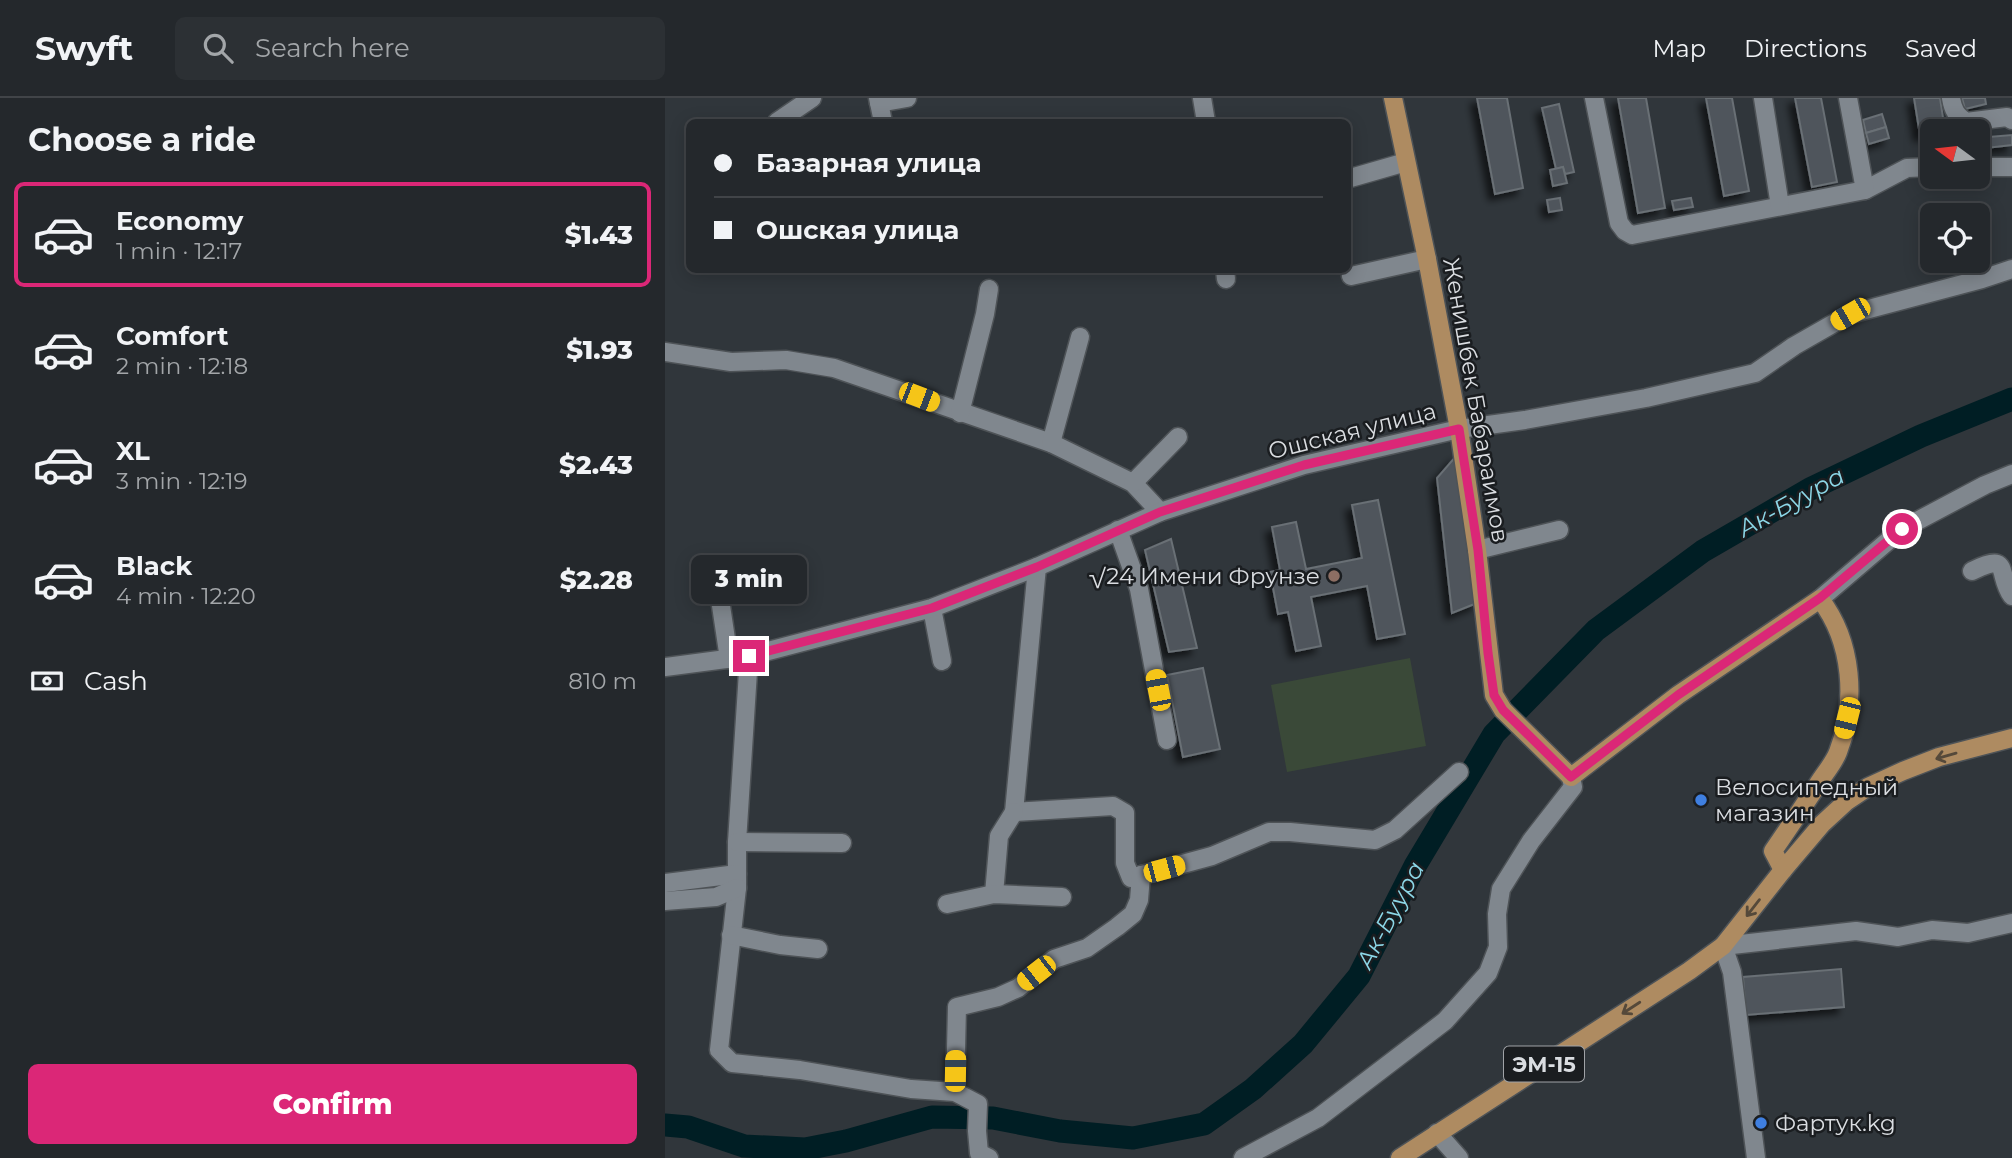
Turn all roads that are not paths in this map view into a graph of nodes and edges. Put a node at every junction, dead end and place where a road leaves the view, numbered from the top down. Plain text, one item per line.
1 (812, 98) edge
2 (907, 98) edge
3 (1202, 98) edge
4 (1393, 98) edge
5 (1594, 98) edge
6 (1763, 98) edge
7 (1848, 98) edge
8 (1951, 98) edge
9 (879, 101) edge
10 (781, 119) edge
11 (882, 119) edge
12 (1206, 119) edge
13 (2012, 120) edge
14 (1406, 162) junction
15 (1920, 167) edge
16 (1990, 167) edge
17 (2012, 167) edge
18 (1351, 178) edge
19 (1865, 190) junction
20 (1780, 206) junction
21 (1427, 259) junction
22 (2012, 269) edge
23 (1351, 276) dead end
24 (989, 289) dead end
25 (1080, 337) dead end
26 (665, 352) edge
27 (960, 413) junction
28 (1459, 429) junction
29 (1178, 437) dead end
30 (1051, 443) junction
31 (2012, 474) edge
32 (1133, 483) junction
33 (1160, 512) junction
34 (1118, 530) junction
35 (1559, 530) dead end
36 (1478, 550) junction
37 (1037, 567) junction
38 (1972, 571) dead end
39 (716, 593) dead end
40 (2012, 596) edge
41 (1820, 598) junction
42 (932, 608) junction
43 (749, 656) junction
44 (729, 659) junction
45 (941, 661) dead end
46 (665, 667) edge
47 (2012, 738) edge
48 (1167, 740) dead end
49 (1459, 772) dead end
50 (1571, 777) junction
51 (1014, 812) junction
52 (737, 842) junction
53 (842, 843) dead end
54 (1783, 870) junction
55 (1141, 875) junction
56 (737, 881) junction
57 (665, 883) edge
58 (994, 894) junction
59 (1062, 897) dead end
60 (665, 901) edge
61 (947, 904) dead end
62 (2012, 923) edge
63 (731, 935) junction
64 (1723, 946) junction
65 (818, 949) dead end
66 (955, 1092) junction
67 (1437, 1133) junction
68 (989, 1158) edge
69 (1243, 1158) edge
70 (1400, 1158) edge
71 (1459, 1158) edge
72 (1756, 1158) edge

1 - 10 street
2 - 9 street
3 - 12 street
4 - 14 main road, Женишбек Бабараимов
5 - 20 street
6 - 20 street
7 - 19 street
8 - 13 street
9 - 11 street
14 - 18 street
14 - 21 main road, Женишбек Бабараимов
15 - 19 street
16 - 17 street
19 - 20 street
21 - 23 street
21 - 28 main road, Женишбек Бабараимов
22 - 28 street, Ошская улица
24 - 27 street
25 - 30 street
26 - 27 street
27 - 30 street
28 - 33 street, Ошская улица
28 - 36 main road, Женишбек Бабараимов
29 - 32 street
30 - 32 street
31 - 41 street
32 - 33 street
33 - 34 street, Ошская улица
34 - 37 street, Ошская улица
34 - 48 street
35 - 36 street
36 - 50 main road, Женишбек Бабараимов
37 - 42 street, Ошская улица
37 - 51 street
38 - 40 street
39 - 44 street
41 - 50 main road
41 - 54 main road
42 - 43 street, Ошская улица
42 - 45 street
43 - 44 street, Ошская улица
43 - 52 street
44 - 46 street, Ошская улица
47 -> 54 main road
49 - 55 street
50 - 69 street
51 - 55 street
51 - 58 street
52 - 53 street
52 - 56 street
54 -> 64 main road
55 - 66 street
56 - 57 street
56 - 60 street
56 - 63 street
58 - 59 street
58 - 61 street
62 - 64 street
63 - 65 street
63 - 66 street
64 -> 67 main road, ЭМ-15
64 - 72 street
66 - 68 street
67 - 70 main road, ЭМ-15
67 - 71 street

